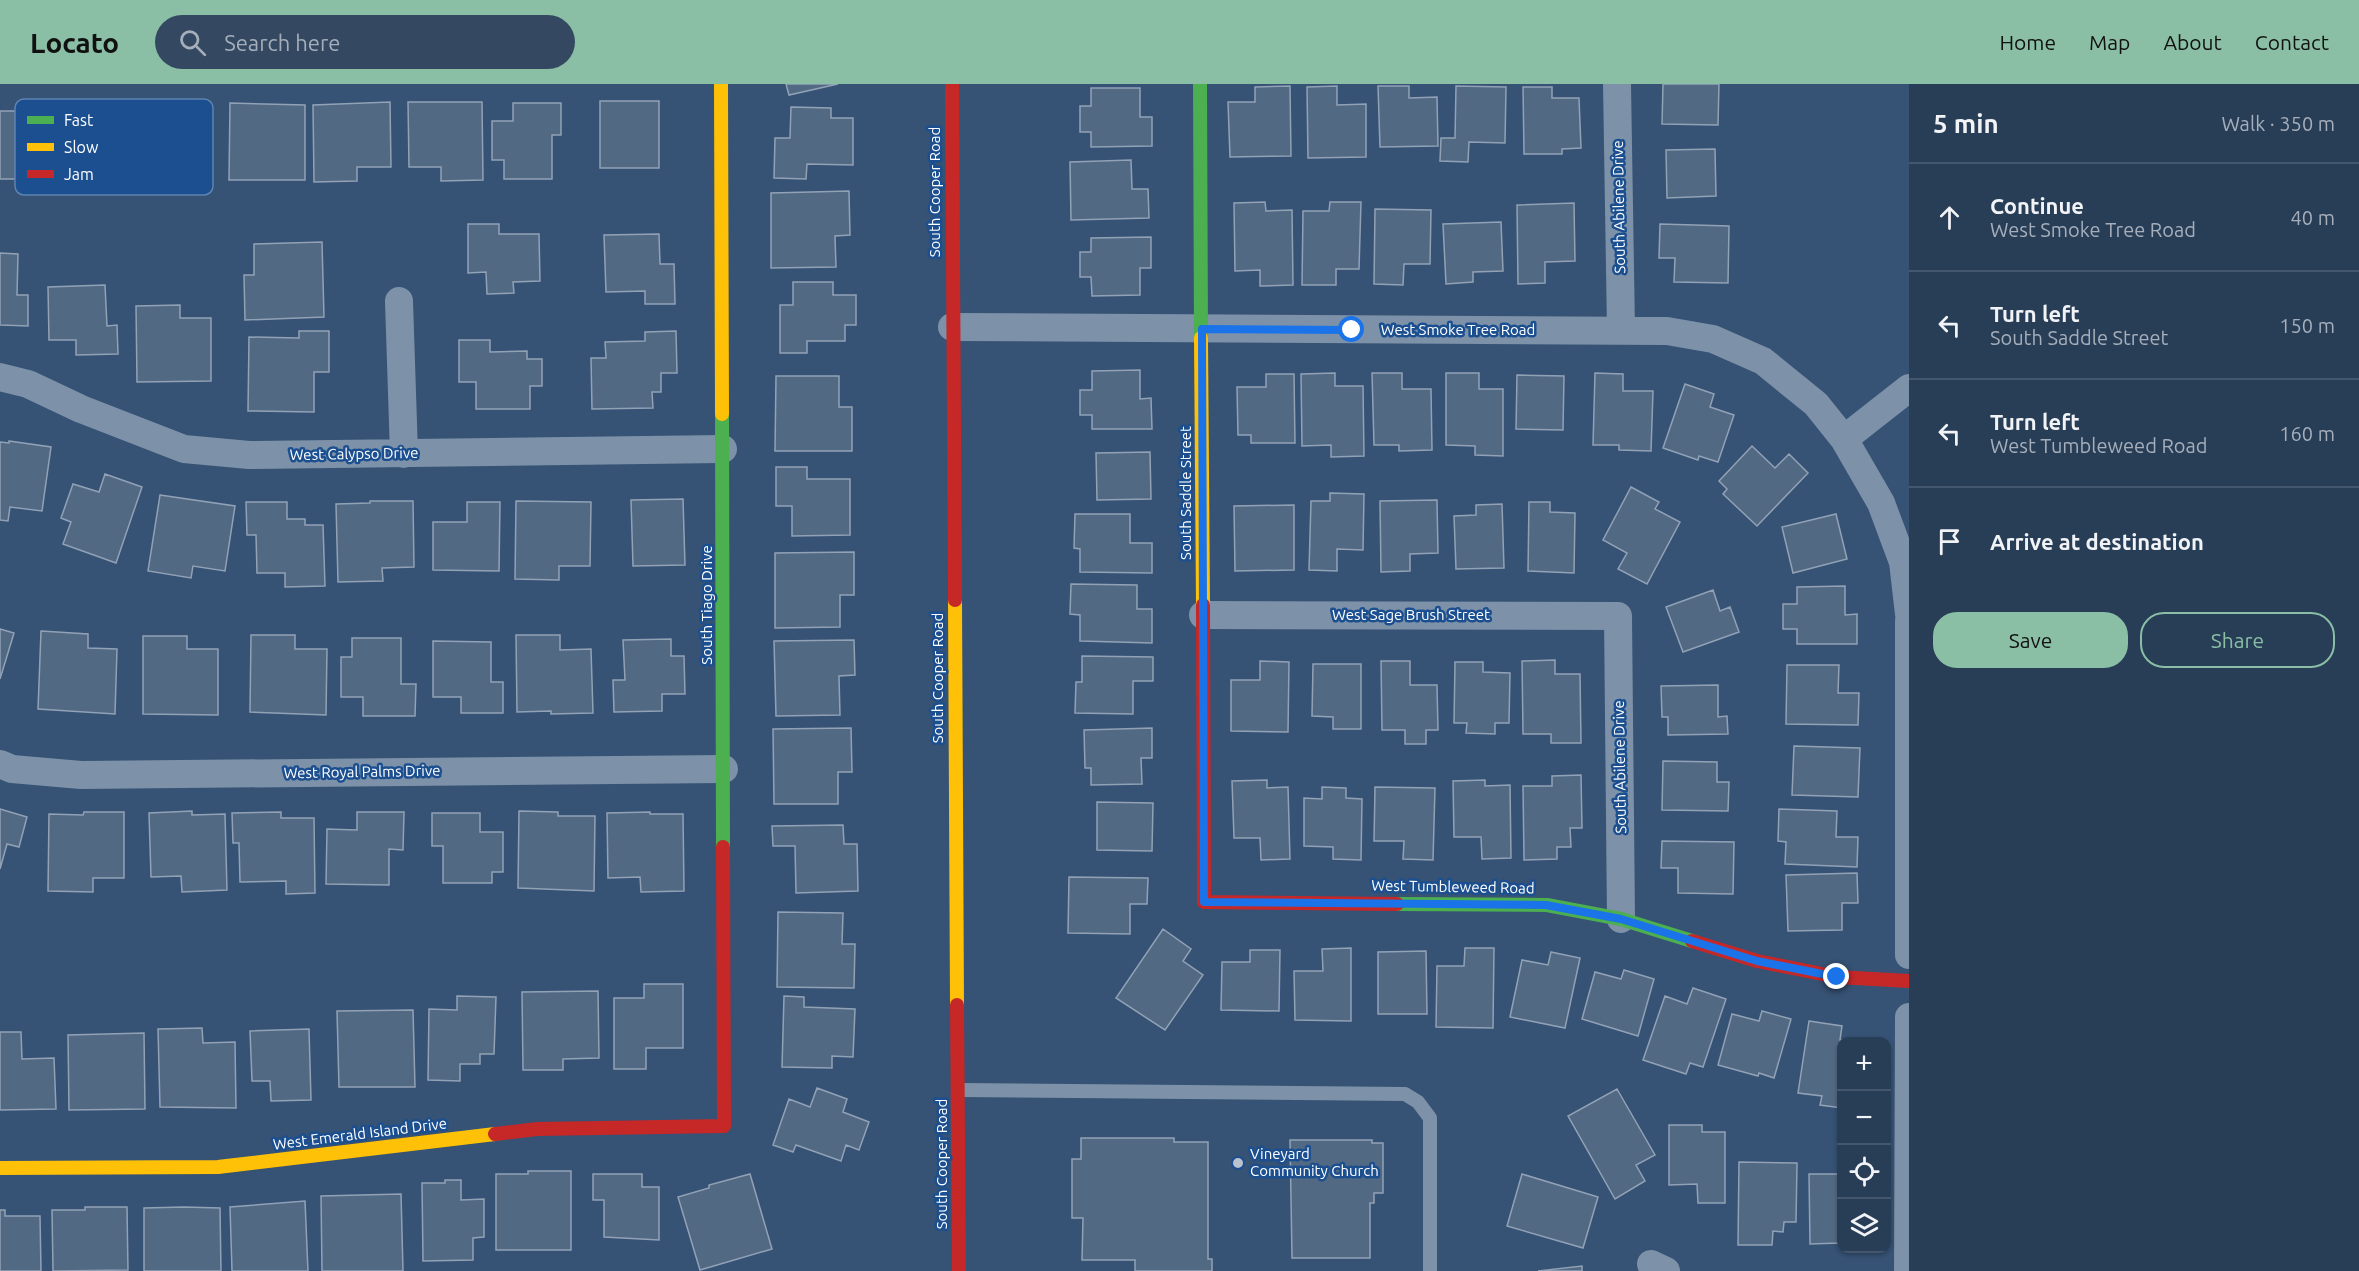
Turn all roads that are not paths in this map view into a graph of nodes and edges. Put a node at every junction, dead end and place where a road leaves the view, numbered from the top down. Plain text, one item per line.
1 (722, 84) edge
2 (952, 84) edge
3 (1200, 84) edge
4 (1617, 84) edge
5 (399, 301) dead end
6 (952, 327) junction
7 (1202, 329) junction
8 (1621, 330) junction
9 (0, 377) edge
10 (1909, 388) edge
11 (1844, 439) junction
12 (723, 449) junction
13 (404, 454) junction
14 (1909, 614) edge
15 (1203, 615) junction
16 (1618, 616) joint
17 (1909, 621) edge
18 (1908, 684) edge
19 (0, 764) edge
20 (724, 769) junction
21 (1204, 902) joint
22 (1621, 919) junction
23 (1909, 955) edge
24 (1909, 981) edge
25 (1909, 1017) edge
26 (958, 1090) junction
27 (724, 1126) joint
28 (0, 1168) edge
29 (959, 1271) edge
30 (1430, 1271) edge
31 (1908, 1271) edge

1 - 12 street, South Tiago Drive
2 - 6 street, South Cooper Road
3 - 7 street, South Saddle Street
4 - 8 street, South Abilene Drive
5 - 13 street
6 - 7 street, West Smoke Tree Road
6 - 26 street, South Cooper Road
7 - 8 street, West Smoke Tree Road
7 - 15 street, South Saddle Street
8 - 11 street, West Smoke Tree Road
9 - 13 street, West Calypso Drive
10 - 11 street
11 - 14 street, West Smoke Tree Road
12 - 13 street, West Calypso Drive
12 - 20 street, South Tiago Drive
15 - 16 street, West Sage Brush Street
15 - 21 street, South Saddle Street
16 - 22 street, South Abilene Drive
17 - 18 street
18 - 23 street
19 - 20 street, West Royal Palms Drive
20 - 27 street, South Tiago Drive
21 - 22 street, West Tumbleweed Road
22 - 24 street, West Tumbleweed Road
25 - 31 street
26 - 29 street, South Cooper Road
26 - 30 lane
27 - 28 street, West Emerald Island Drive

